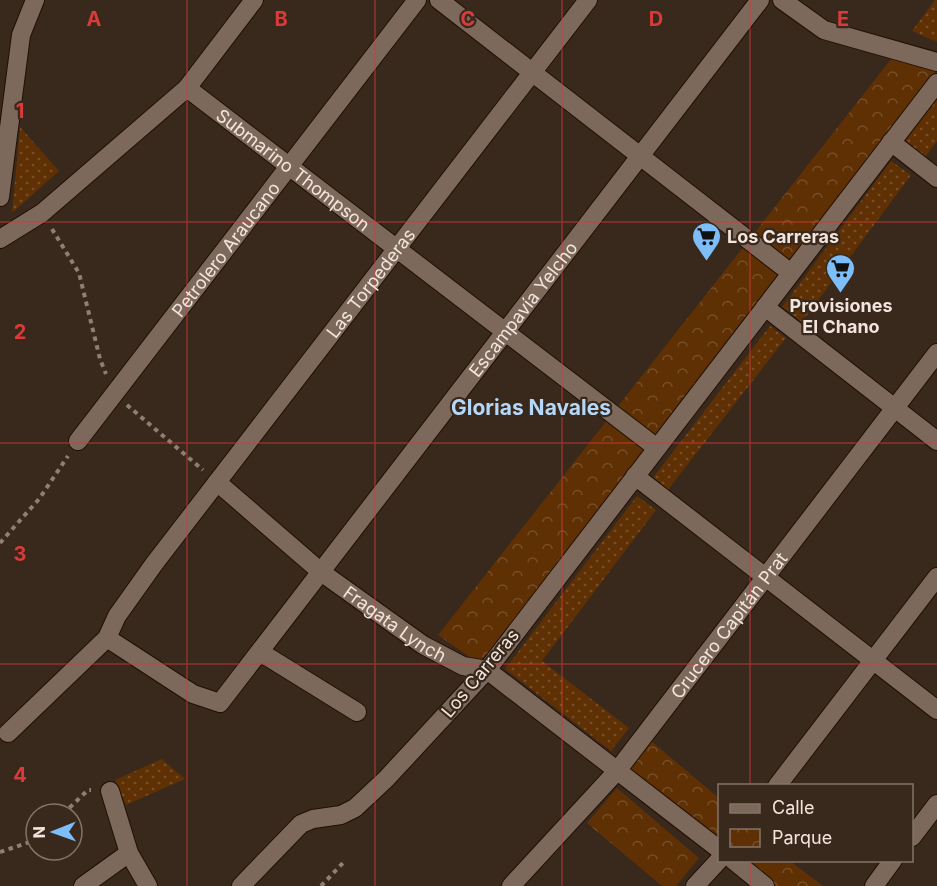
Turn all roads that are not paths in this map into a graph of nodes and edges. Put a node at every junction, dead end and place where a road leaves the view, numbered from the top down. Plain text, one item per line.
1 (35, 0) edge
2 (254, 0) edge
3 (417, 0) edge
4 (439, 0) edge
5 (588, 0) edge
6 (760, 0) edge
7 (782, 0) edge
8 (937, 62) edge
9 (532, 72) junction
10 (937, 83) edge
11 (187, 88) junction
12 (891, 142) junction
13 (640, 156) junction
14 (289, 167) junction
15 (937, 178) edge
16 (0, 197) edge
17 (0, 239) edge
18 (396, 249) junction
19 (791, 273) junction
20 (765, 308) junction
21 (505, 332) junction
22 (937, 353) edge
23 (895, 408) junction
24 (78, 441) road end
25 (937, 441) edge
26 (657, 448) junction
27 (635, 476) junction
28 (218, 482) junction
29 (321, 572) junction
30 (765, 577) junction
31 (937, 577) edge
32 (107, 638) junction
33 (260, 651) junction
34 (873, 660) junction
35 (486, 670) junction
36 (937, 710) edge
37 (357, 712) dead end
38 (8, 733) dead end
39 (616, 771) junction
40 (779, 784) edge
41 (110, 791) road end
42 (937, 804) edge
43 (913, 836) edge
44 (718, 848) edge
45 (129, 854) junction
46 (718, 861) edge
47 (734, 862) edge
48 (892, 862) edge
49 (83, 886) edge
50 (148, 886) edge
51 (241, 886) edge
52 (511, 886) edge
53 (694, 886) edge
54 (765, 886) edge
55 (874, 886) edge

1 - 16 street
2 - 11 street
3 - 14 street, Petrolero Araucano
4 - 9 street
5 - 9 street, Las Torpederas
6 - 13 street, Escampavía Yelcho
7 - 8 street
9 - 13 street
9 - 18 street, Las Torpederas
10 - 12 street, Los Carreras
11 - 14 street, Submarino Thompson
11 - 17 street
12 - 15 street
12 - 19 street, Los Carreras
13 - 19 street
13 - 21 street, Escampavía Yelcho
14 - 18 street, Submarino Thompson
14 - 24 street, Petrolero Araucano
18 - 21 street, Submarino Thompson
18 - 28 street, Las Torpederas
19 - 20 street, Los Carreras
20 - 23 street
20 - 26 street, Los Carreras
21 - 26 street, Submarino Thompson
21 - 29 street, Escampavía Yelcho
22 - 23 street, Crucero Capitán Prat
23 - 25 street
23 - 30 street, Crucero Capitán Prat
26 - 27 street, Los Carreras
27 - 30 street
27 - 35 street, Los Carreras
28 - 29 street, Fragata Lynch
28 - 32 street, Las Torpederas
29 - 33 street, Escampavía Yelcho
29 - 35 street, Fragata Lynch
30 - 34 street
30 - 39 street, Crucero Capitán Prat
31 - 34 street
32 - 33 street, Escampavía Yelcho
32 - 38 street, Las Torpederas
33 - 37 street
34 - 36 street
34 - 40 street
35 - 39 street, Fragata Lynch
35 - 51 street, Los Carreras
39 - 44 street, Fragata Lynch
39 - 52 street, Crucero Capitán Prat
41 - 45 street
42 - 43 street
45 - 49 street
45 - 50 street
46 - 53 street
47 - 54 street
48 - 55 street

